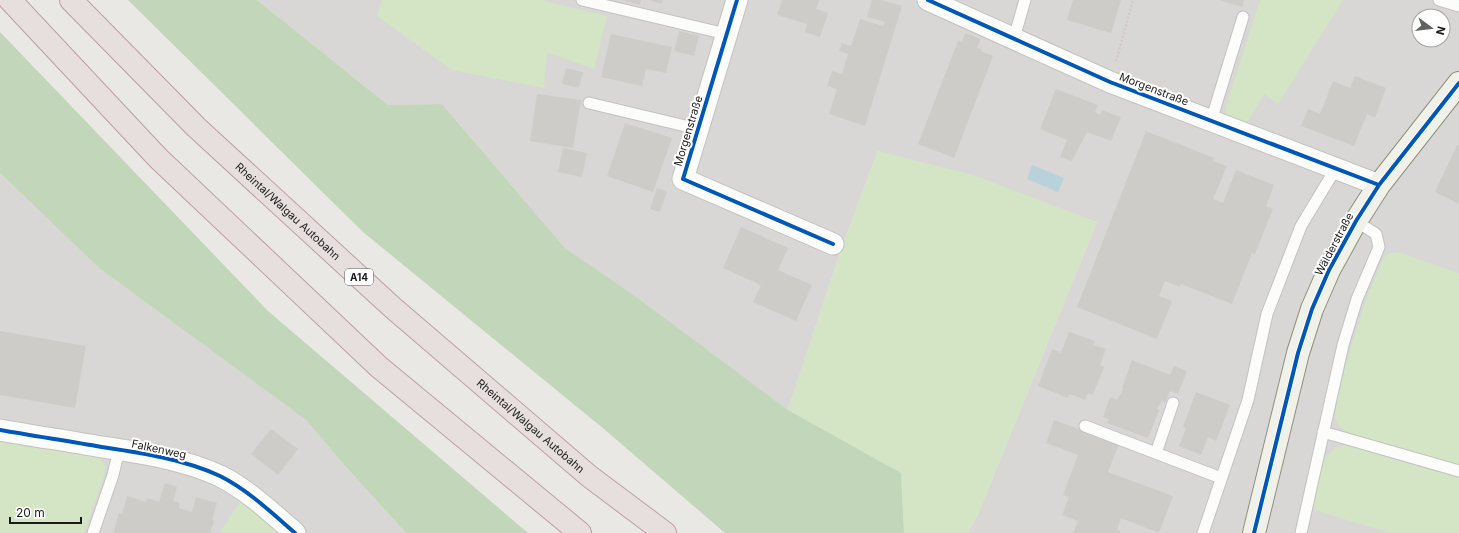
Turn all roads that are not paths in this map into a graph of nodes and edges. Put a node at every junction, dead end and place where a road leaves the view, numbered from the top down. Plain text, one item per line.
1 (10, 0) edge
2 (71, 0) edge
3 (582, 0) edge
4 (737, 0) edge
5 (928, 0) edge
6 (1025, 0) edge
7 (1439, 0) edge
8 (1459, 6) edge
9 (1243, 17) dead end
10 (726, 34) junction
11 (1014, 38) junction
12 (1459, 83) edge
13 (589, 103) dead end
14 (1211, 121) junction
15 (698, 129) junction
16 (1336, 168) junction
17 (1379, 185) junction
18 (1356, 220) junction
19 (833, 244) dead end
20 (1173, 403) dead end
21 (1085, 426) dead end
22 (0, 430) edge
23 (1323, 432) junction
24 (119, 449) junction
25 (1156, 453) junction
26 (1459, 471) edge
27 (1221, 478) junction
28 (93, 533) edge
29 (295, 533) edge
30 (580, 533) edge
31 (665, 533) edge
32 (1203, 533) edge
33 (1254, 533) edge
34 (1301, 533) edge

1 - 30 highway
2 - 31 highway, Rheintal/Walgau Autobahn / A14
3 - 10 lane
4 - 10 street, Morgenstraße
5 - 11 street, Morgenstraße
6 - 11 lane
7 - 8 lane
9 - 14 lane
10 - 15 street, Morgenstraße
11 - 14 street, Morgenstraße
12 - 17 main road, Wälderstraße
13 - 15 lane
14 - 16 street, Morgenstraße
15 - 19 street, Morgenstraße
16 - 17 street, Morgenstraße
16 - 27 lane
17 - 18 main road, Wälderstraße
18 - 23 lane, Wälderstraße
18 - 33 main road, Wälderstraße
20 - 25 lane
21 - 25 lane
22 - 24 street, Falkenweg
23 - 26 lane
23 - 34 lane, Wälderstraße
24 - 28 lane, Falkenweg
24 - 29 street, Falkenweg
25 - 27 lane
27 - 32 lane

